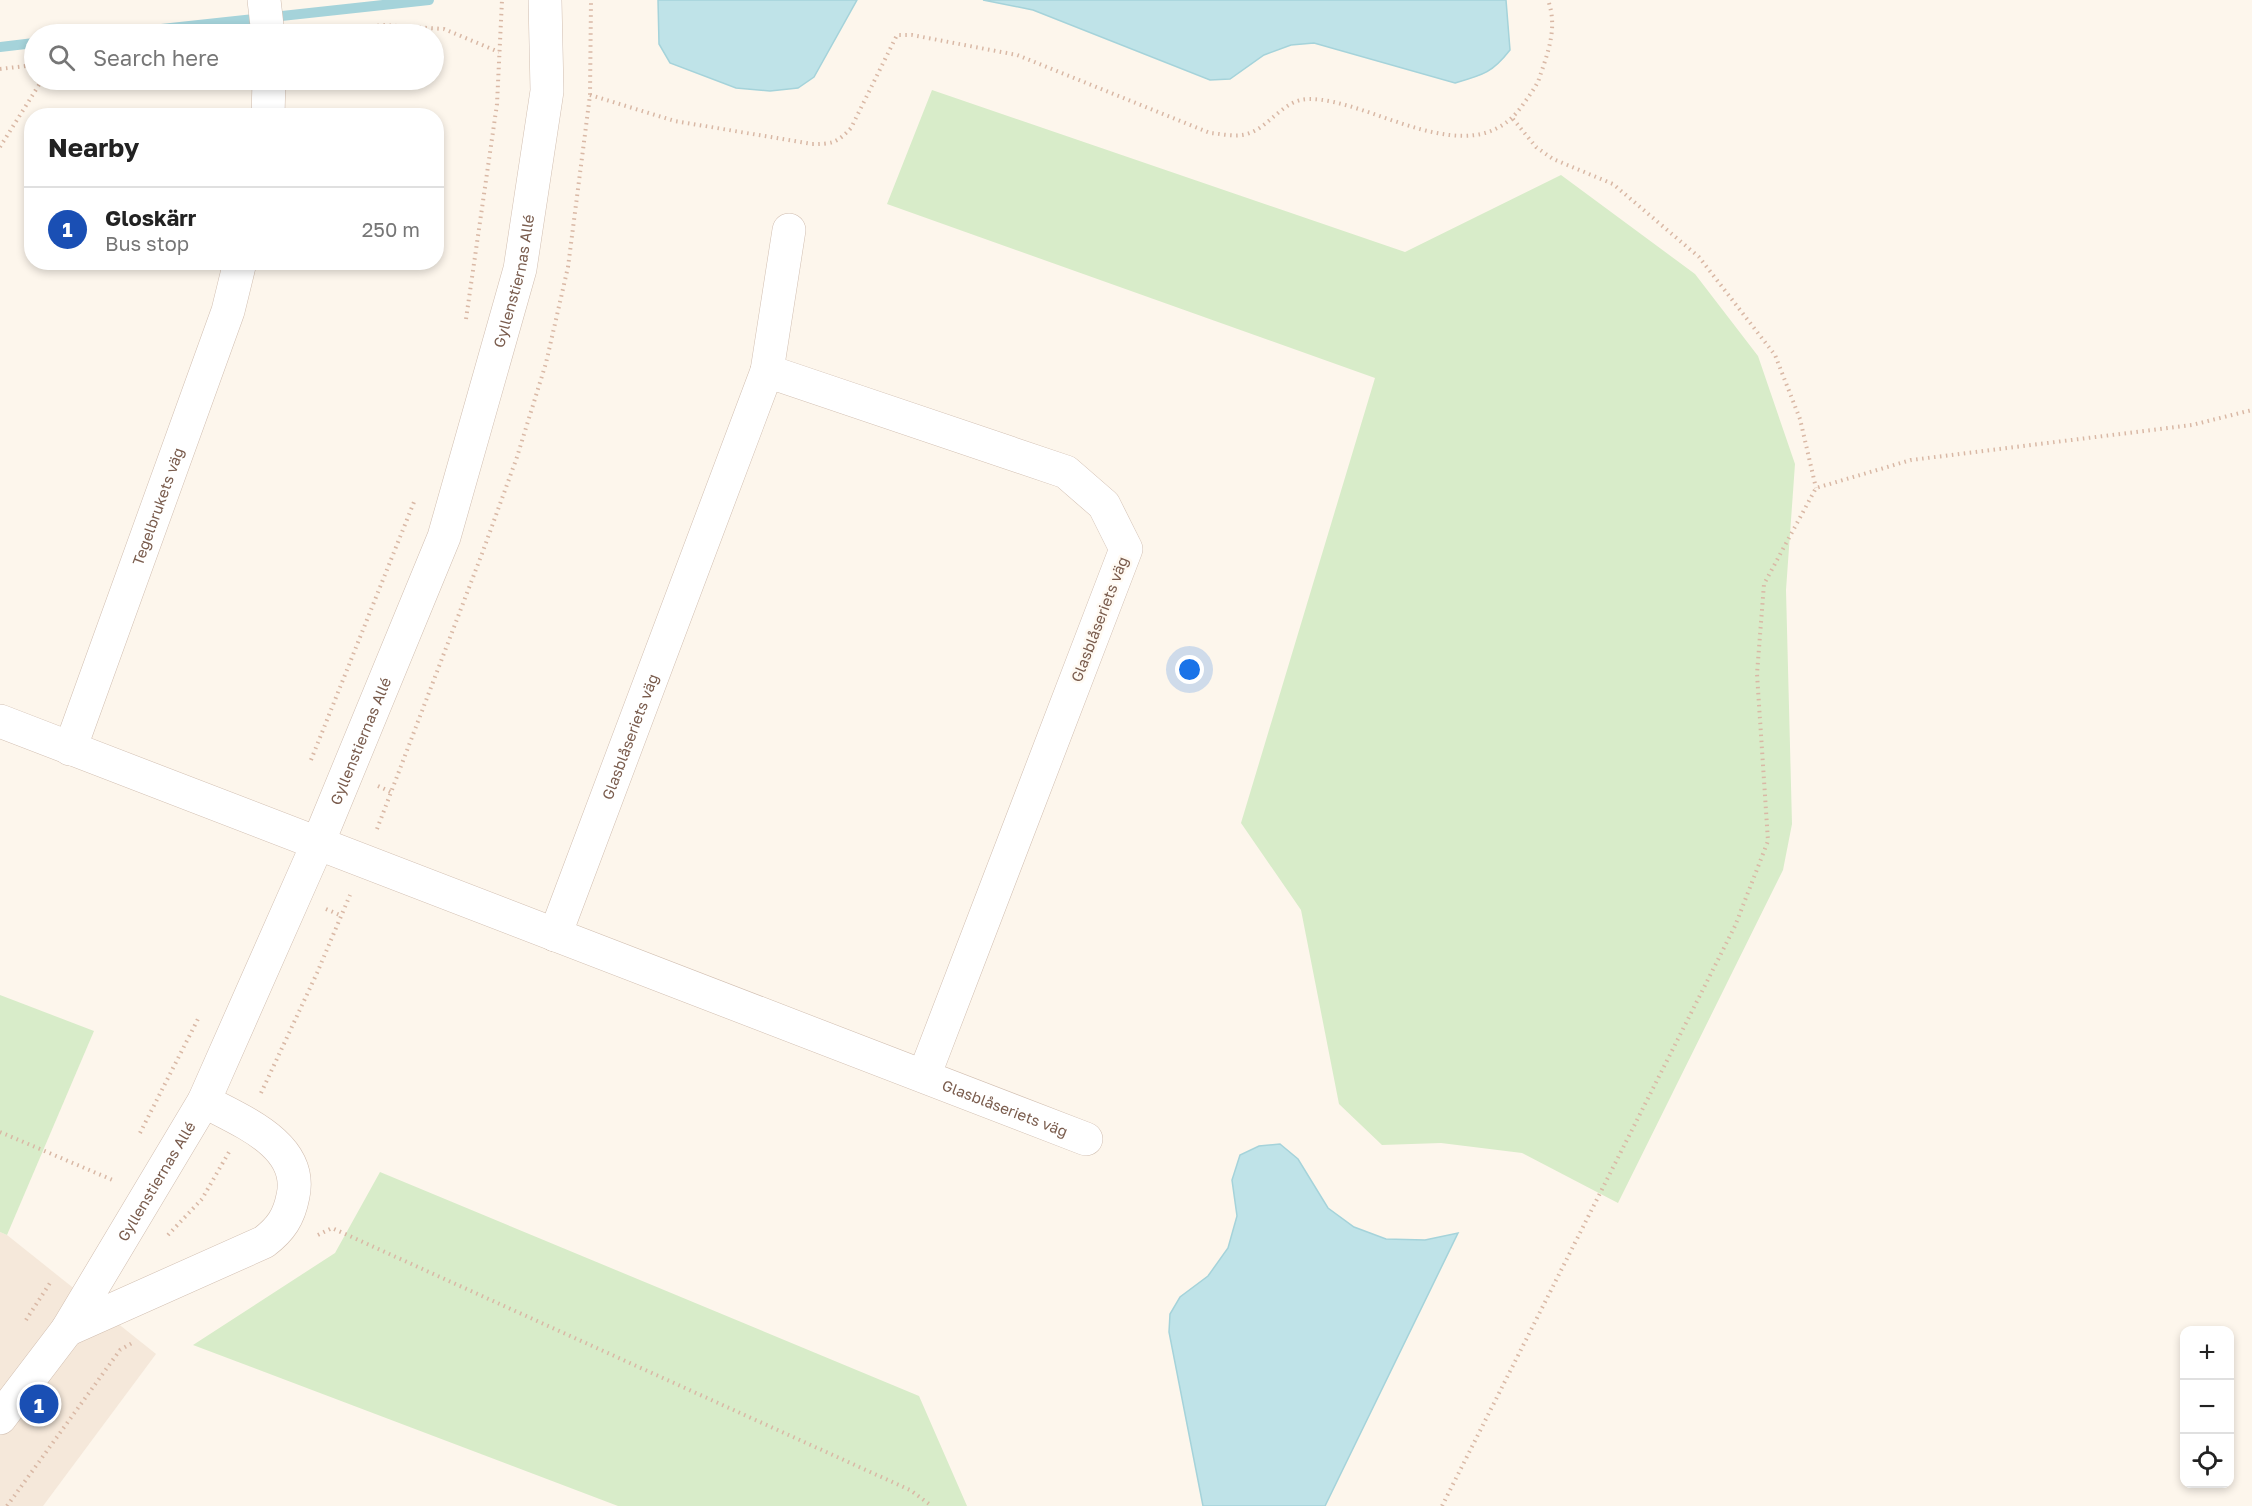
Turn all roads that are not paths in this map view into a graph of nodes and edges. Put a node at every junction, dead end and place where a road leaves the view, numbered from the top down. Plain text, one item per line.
1 (545, 0) edge
2 (269, 90) edge
3 (268, 108) edge
4 (789, 230) dead end
5 (238, 270) edge
6 (768, 372) junction
7 (0, 722) edge
8 (70, 748) junction
9 (318, 843) junction
10 (555, 934) junction
11 (924, 1076) junction
12 (204, 1101) junction
13 (1086, 1138) dead end
14 (67, 1330) junction
15 (0, 1418) edge

1 - 9 street, Gyllenstiernas Allé
2 - 3 street
4 - 6 street, Glasblåseriets väg
5 - 8 street, Tegelbrukets väg
6 - 10 street, Glasblåseriets väg
6 - 11 street, Glasblåseriets väg
7 - 8 street
8 - 9 street
9 - 10 street, Glasblåseriets väg
9 - 12 street, Gyllenstiernas Allé
10 - 11 street, Glasblåseriets väg
11 - 13 street, Glasblåseriets väg
12 - 14 street, Gyllenstiernas Allé
12 - 14 street
14 - 15 street, Gyllenstiernas Allé

